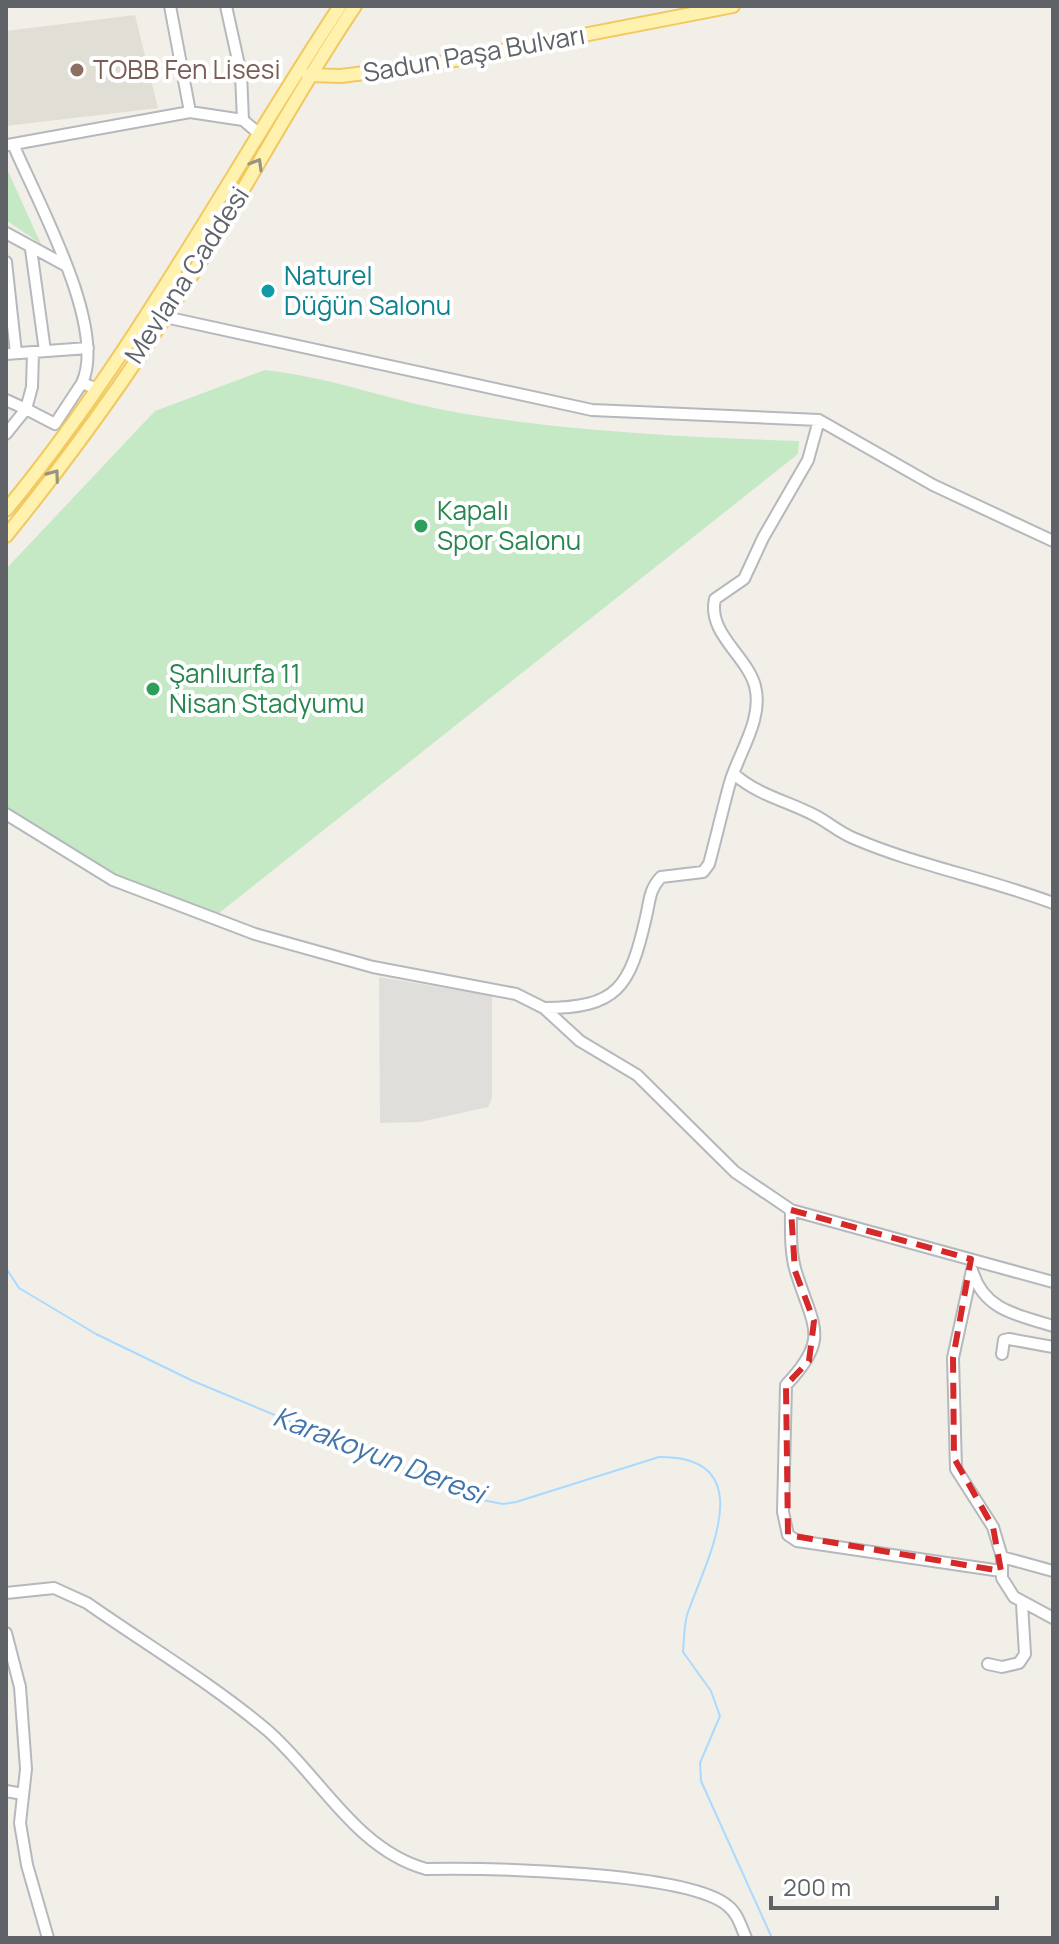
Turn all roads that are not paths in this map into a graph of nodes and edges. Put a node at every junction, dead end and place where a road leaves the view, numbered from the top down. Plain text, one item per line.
1 (170, 6) edge
2 (226, 6) edge
3 (340, 6) edge
4 (355, 6) edge
5 (733, 6) edge
6 (308, 75) junction
7 (190, 112) junction
8 (243, 120) junction
9 (257, 132) junction
10 (9, 144) edge
11 (6, 233) edge
12 (31, 249) junction
13 (6, 262) edge
14 (65, 265) junction
15 (165, 317) junction
16 (88, 348) junction
17 (39, 352) junction
18 (11, 353) edge
19 (82, 383) junction
20 (95, 388) junction
21 (6, 400) edge
22 (26, 409) junction
23 (819, 420) junction
24 (6, 434) edge
25 (6, 510) edge
26 (6, 536) edge
27 (1053, 541) edge
28 (734, 774) junction
29 (6, 814) edge
30 (1053, 903) edge
31 (544, 1008) junction
32 (791, 1210) junction
33 (972, 1264) junction
34 (1053, 1282) edge
35 (1053, 1326) edge
36 (1053, 1347) edge
37 (1002, 1354) dead end
38 (1002, 1557) junction
39 (1001, 1571) junction
40 (1053, 1571) edge
41 (6, 1593) edge
42 (1022, 1604) junction
43 (1053, 1618) edge
44 (6, 1633) edge
45 (988, 1664) dead end
46 (6, 1791) edge
47 (23, 1794) junction
48 (745, 1937) edge
49 (48, 1938) edge

1 - 7 street
2 - 8 street
3 - 9 main road
4 - 6 main road, Mevlana Caddesi
5 - 6 main road, Sadun Paşa Bulvarı
15 -> 6 main road, Mevlana Caddesi
7 - 8 street
7 - 10 street
8 - 9 street
9 - 20 main road
10 - 14 street
11 - 12 street
12 - 14 street
12 - 17 street
13 - 18 street
14 - 16 street
15 - 23 street
26 -> 15 main road, Mevlana Caddesi
16 - 17 street
16 - 19 street
17 - 18 street
17 - 22 street
19 - 20 street
19 - 22 street
20 - 25 main road
21 - 22 street
22 - 24 street
23 - 27 street
23 - 28 street
28 - 30 street
28 - 31 street
29 - 31 street
31 - 32 street
32 - 33 street
32 - 39 street
33 - 34 street
33 - 35 street
33 - 38 street
36 - 37 street
38 - 39 street
38 - 40 street
39 - 42 street
41 - 48 street
42 - 43 street
42 - 45 street
44 - 47 street
46 - 47 street
47 - 49 street

